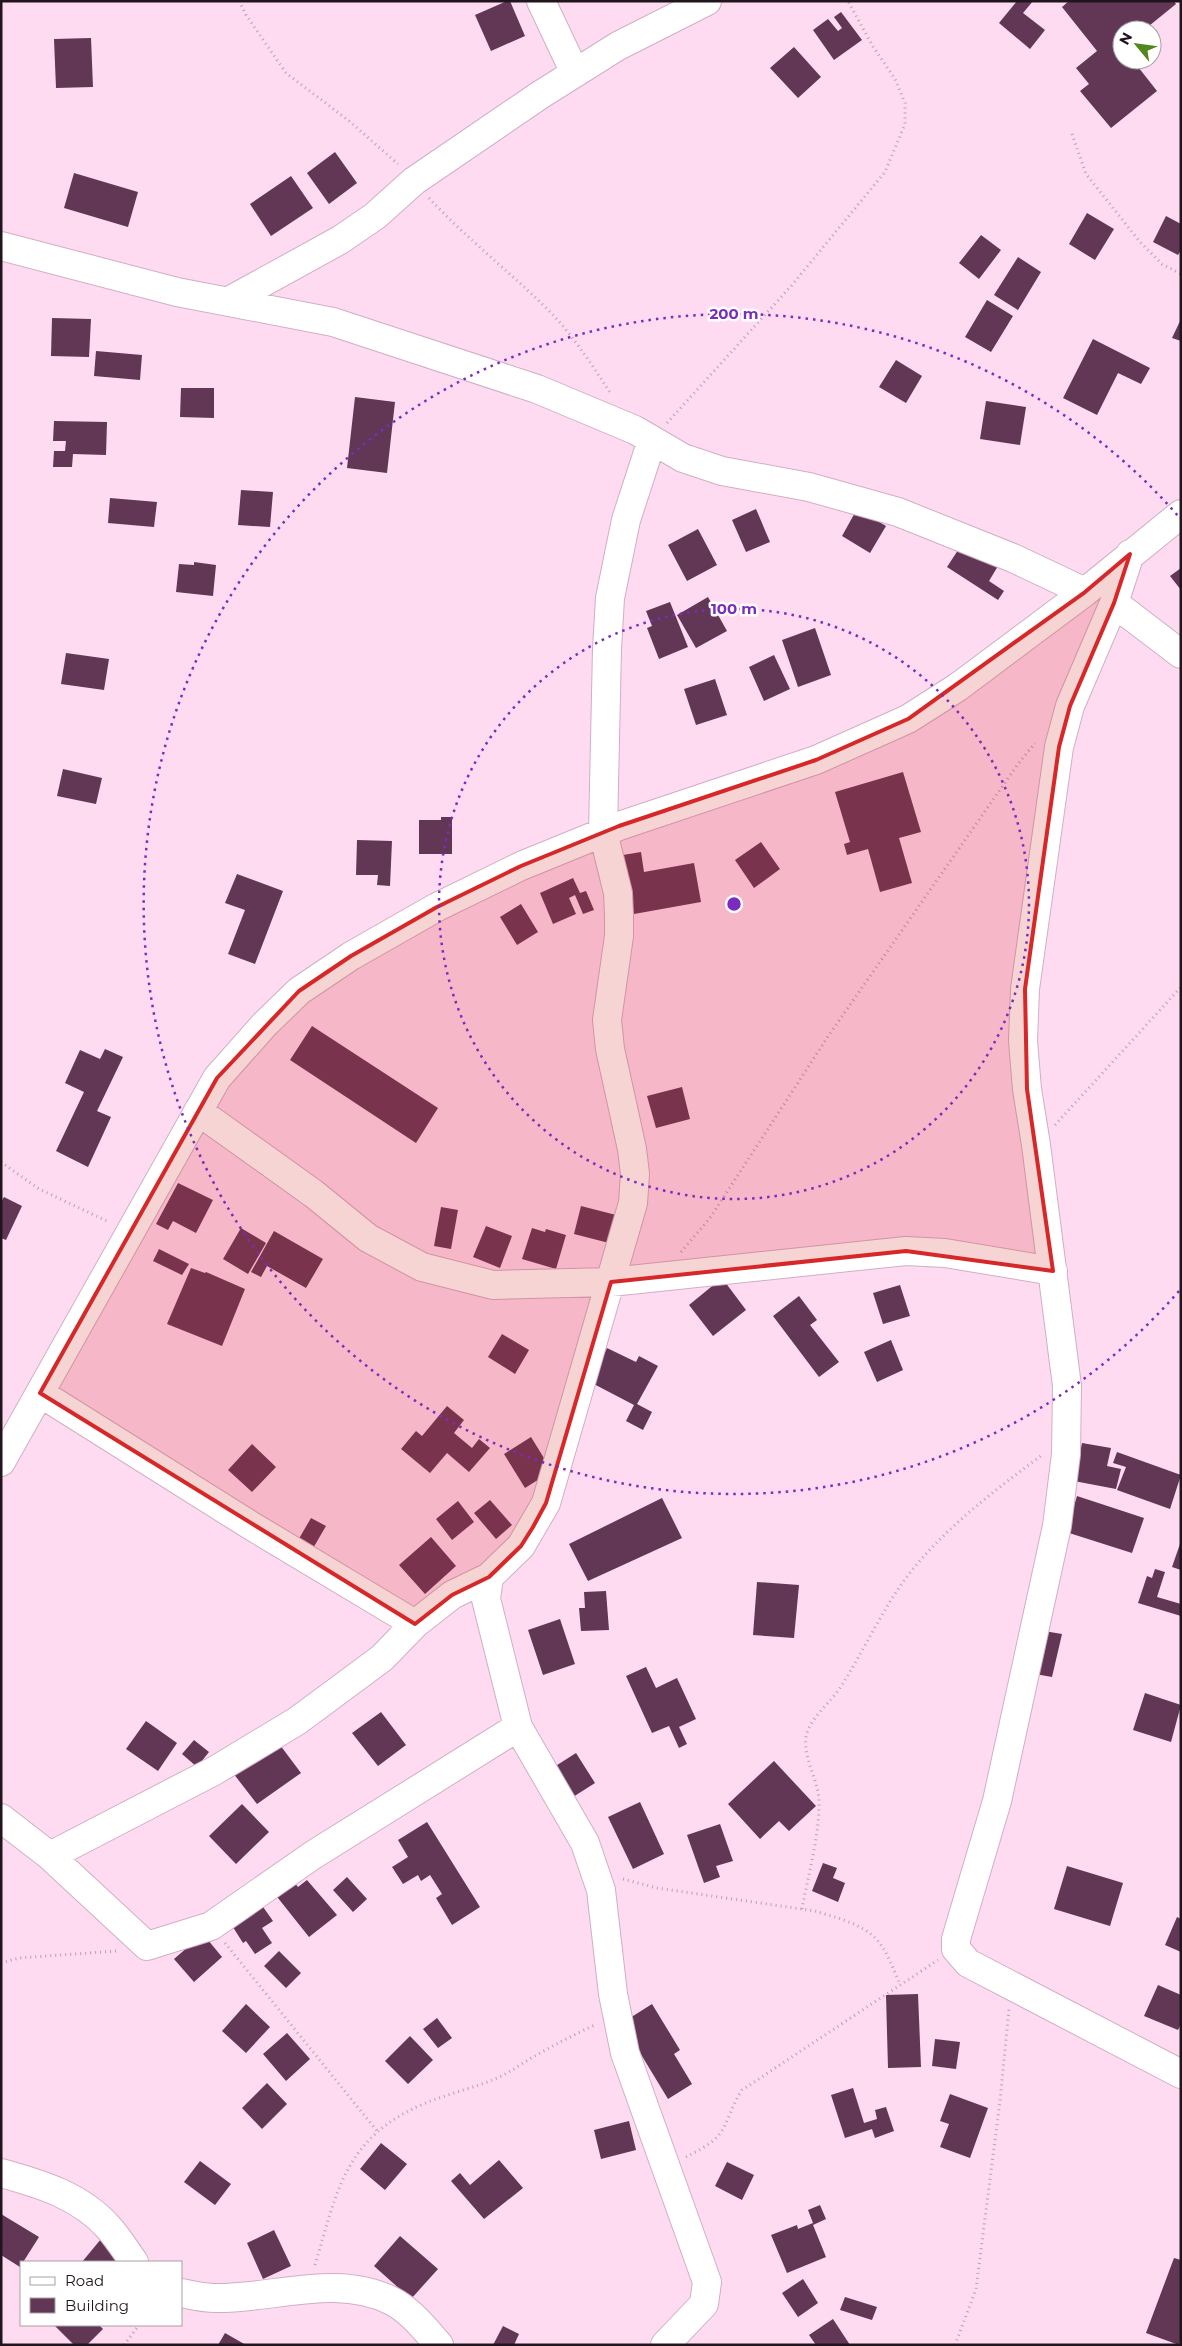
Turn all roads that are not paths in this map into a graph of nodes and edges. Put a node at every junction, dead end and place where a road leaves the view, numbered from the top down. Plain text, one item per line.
1 (541, 1) edge
2 (707, 1) edge
3 (575, 73) junction
4 (1, 246) edge
5 (229, 302) junction
6 (652, 440) junction
7 (1181, 514) edge
8 (1130, 554) junction
9 (1085, 592) junction
10 (1114, 603) junction
11 (1181, 654) edge
12 (603, 832) junction
13 (198, 1111) junction
14 (1053, 1271) junction
15 (611, 1282) junction
16 (40, 1394) junction
17 (1, 1462) edge
18 (490, 1577) junction
19 (415, 1624) junction
20 (518, 1727) junction
21 (1, 1818) edge
22 (50, 1856) junction
23 (1181, 2074) edge
24 (1, 2173) edge
25 (133, 2261) edge
26 (182, 2293) edge
27 (439, 2345) edge
28 (665, 2345) edge

1 - 3 street
2 - 3 street
3 - 5 street
4 - 5 street
5 - 6 street
6 - 9 street
6 - 12 street
7 - 8 street
8 - 9 street
8 - 10 street
9 - 12 street
10 - 11 street
10 - 14 street
12 - 13 street
12 - 15 street
13 - 15 street
13 - 16 street
14 - 15 street
14 - 23 street
15 - 18 street
16 - 17 street
16 - 19 street
18 - 19 street
18 - 20 street
19 - 22 street
20 - 22 street
20 - 28 street
21 - 22 street
24 - 25 street
26 - 27 street

